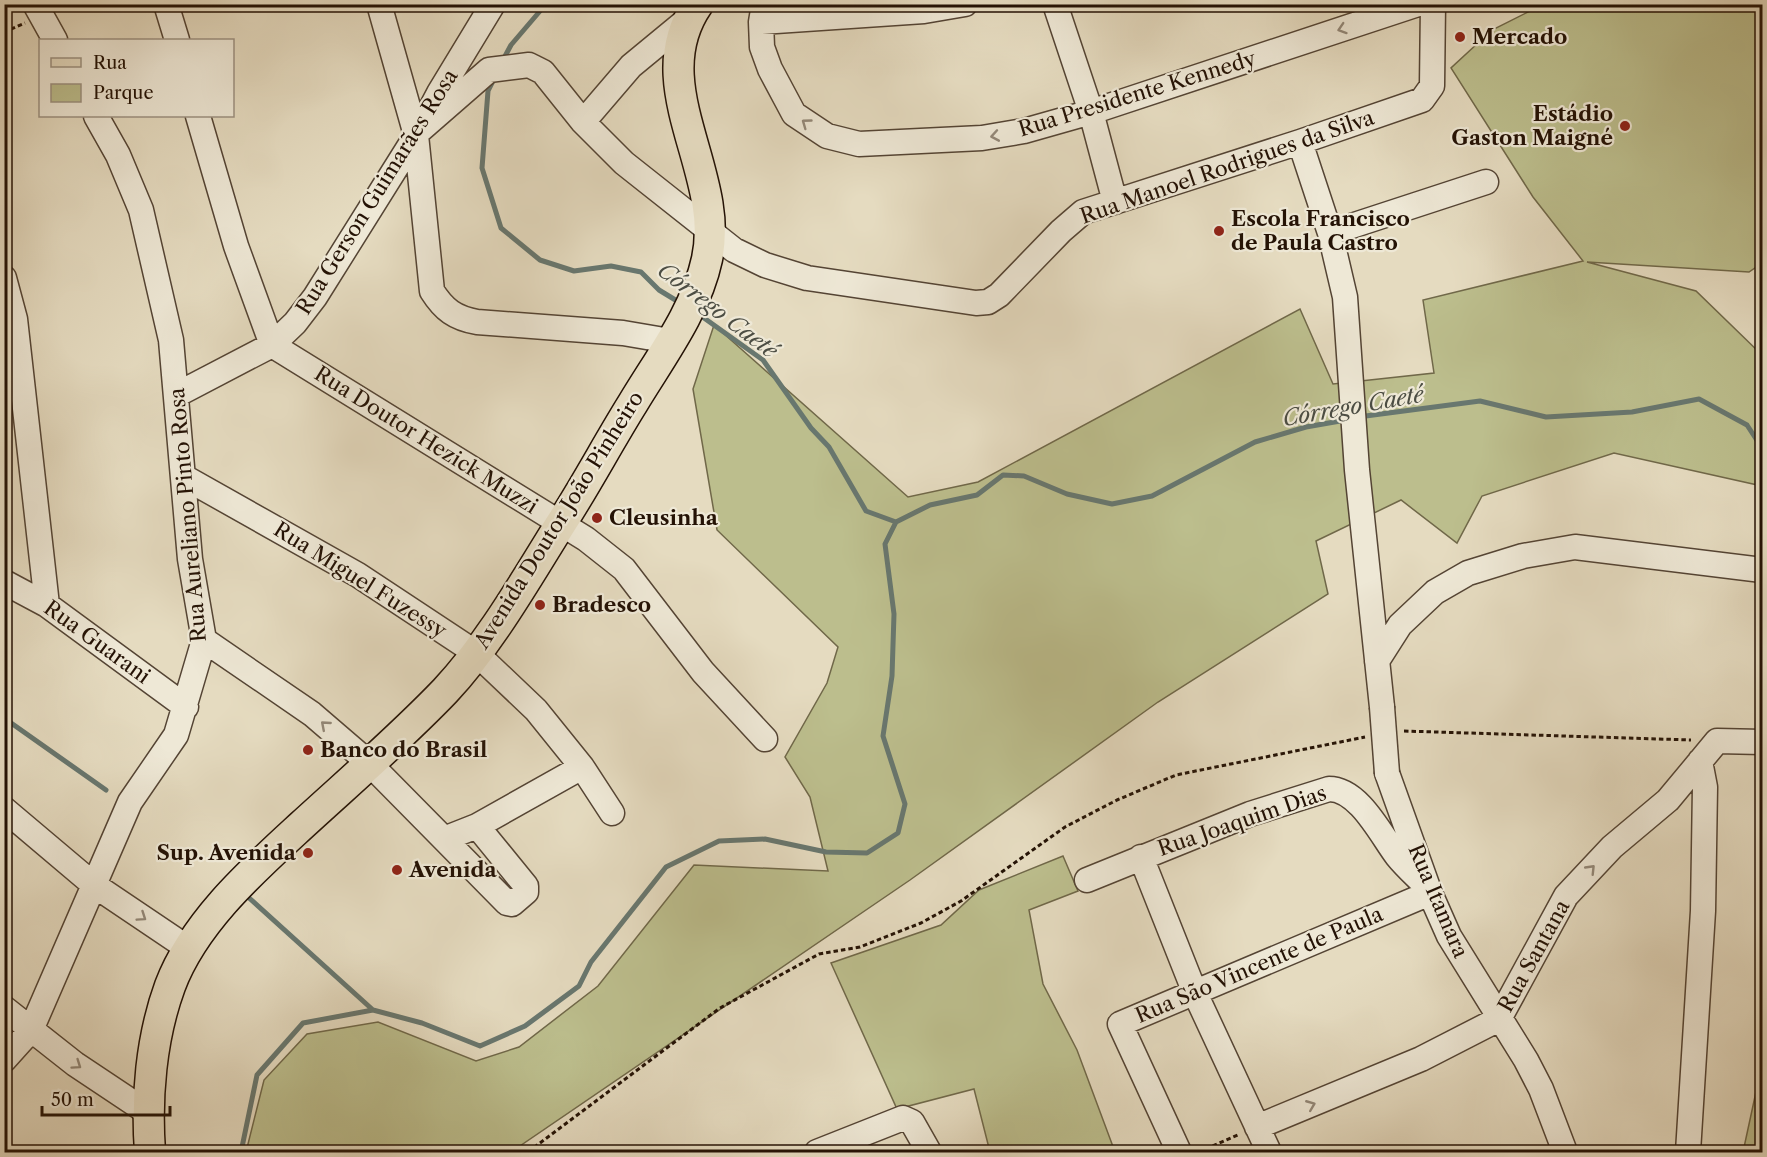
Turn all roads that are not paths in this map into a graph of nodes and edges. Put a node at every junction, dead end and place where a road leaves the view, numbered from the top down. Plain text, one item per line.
1 (35, 4) edge
2 (166, 4) edge
3 (379, 4) edge
4 (494, 4) edge
5 (965, 4) edge
6 (1055, 4) edge
7 (1418, 4) edge
8 (1433, 4) edge
9 (923, 8) edge
10 (693, 12) edge
11 (762, 13) edge
12 (54, 39) edge
13 (177, 39) edge
14 (1091, 112) junction
15 (97, 117) edge
16 (198, 117) edge
17 (583, 122) junction
18 (418, 133) junction
19 (1300, 142) junction
20 (1486, 182) dead end
21 (1115, 202) junction
22 (711, 231) junction
23 (1330, 233) junction
24 (4, 278) edge
25 (672, 338) junction
26 (272, 345) junction
27 (178, 394) junction
28 (184, 477) junction
29 (561, 524) junction
30 (1762, 570) edge
31 (4, 582) edge
32 (47, 605) junction
33 (204, 640) junction
34 (476, 653) junction
35 (1377, 661) junction
36 (186, 707) junction
37 (765, 739) dead end
38 (1762, 742) edge
39 (1700, 761) junction
40 (369, 763) junction
41 (582, 766) junction
42 (4, 809) edge
43 (612, 813) dead end
44 (483, 833) junction
45 (444, 839) junction
46 (1141, 857) junction
47 (463, 858) junction
48 (1087, 880) dead end
49 (94, 885) junction
50 (1430, 891) junction
51 (189, 949) junction
52 (1195, 993) junction
53 (4, 1008) edge
54 (1499, 1019) junction
55 (31, 1030) junction
56 (4, 1060) edge
57 (147, 1112) junction
58 (1257, 1127) junction
59 (150, 1152) edge
60 (817, 1152) edge
61 (929, 1152) edge
62 (1179, 1152) edge
63 (1269, 1152) edge
64 (1565, 1152) edge
65 (1688, 1152) edge

1 - 12 street
2 - 13 street
3 - 18 street
4 - 18 street, Rua Gerson Guimarães Rosa
5 - 9 street
6 - 14 street
7 -> 14 street, Rua Presidente Kennedy
8 - 19 street, Rua Manoel Rodrigues da Silva
9 - 11 street
10 - 17 street
10 - 22 main road, Avenida Doutor João Pinheiro
14 -> 11 street, Rua Presidente Kennedy
14 - 21 street
15 - 27 street, Rua Aureliano Pinto Rosa
16 - 26 street
17 - 18 street, Rua Manoel Rodrigues da Silva
17 - 22 street, Rua Manoel Rodrigues da Silva
18 - 25 street
18 - 26 street, Rua Gerson Guimarães Rosa
19 - 21 street, Rua Manoel Rodrigues da Silva
19 - 23 street
20 - 23 street
21 - 22 street, Rua Manoel Rodrigues da Silva
22 - 25 main road, Avenida Doutor João Pinheiro
23 - 35 street
24 - 32 street
25 - 29 main road, Avenida Doutor João Pinheiro
26 - 27 street, Rua Gerson Guimarães Rosa
26 - 29 street, Rua Doutor Hezick Muzzi
27 - 28 street, Rua Aureliano Pinto Rosa
28 - 33 street, Rua Aureliano Pinto Rosa
28 - 34 street, Rua Miguel Fuzessy
29 - 34 main road, Avenida Doutor João Pinheiro
29 - 37 street, Rua Doutor Hezick Muzzi
30 - 35 street
31 - 32 street, Rua Guarani
32 - 36 street, Rua Guarani
33 - 36 street, Rua Aureliano Pinto Rosa
40 -> 33 street
34 - 40 main road, Avenida Doutor João Pinheiro
34 - 41 street, Rua Miguel Fuzessy
35 - 50 street, Rua Itamara, bridge
36 - 49 street, Rua Aureliano Pinto Rosa
38 - 39 street, Rua Santana
54 -> 39 street, Rua Santana
39 - 65 street
40 - 45 street
40 - 51 main road, Avenida Doutor João Pinheiro
41 - 43 street, Rua Miguel Fuzessy
41 - 44 street
42 - 49 street
44 - 45 street
44 - 47 street
44 - 47 street
45 - 47 street
46 - 48 street, Rua Joaquim Dias
46 - 50 street, Rua Joaquim Dias
46 - 52 street
49 -> 51 street
49 - 55 street, Rua Aureliano Pinto Rosa
50 - 52 street, Rua São Vincente de Paula
50 - 54 street, Rua Itamara
51 - 57 main road, Avenida Doutor João Pinheiro
52 - 58 street
52 - 62 street, Rua São Vincente de Paula
53 - 55 street
58 -> 54 street, Rua Santana
54 - 64 street, Rua Itamara
55 - 56 street, Rua Aureliano Pinto Rosa
55 -> 57 street
57 - 59 main road, Avenida Doutor João Pinheiro
58 - 63 street
60 - 61 street

